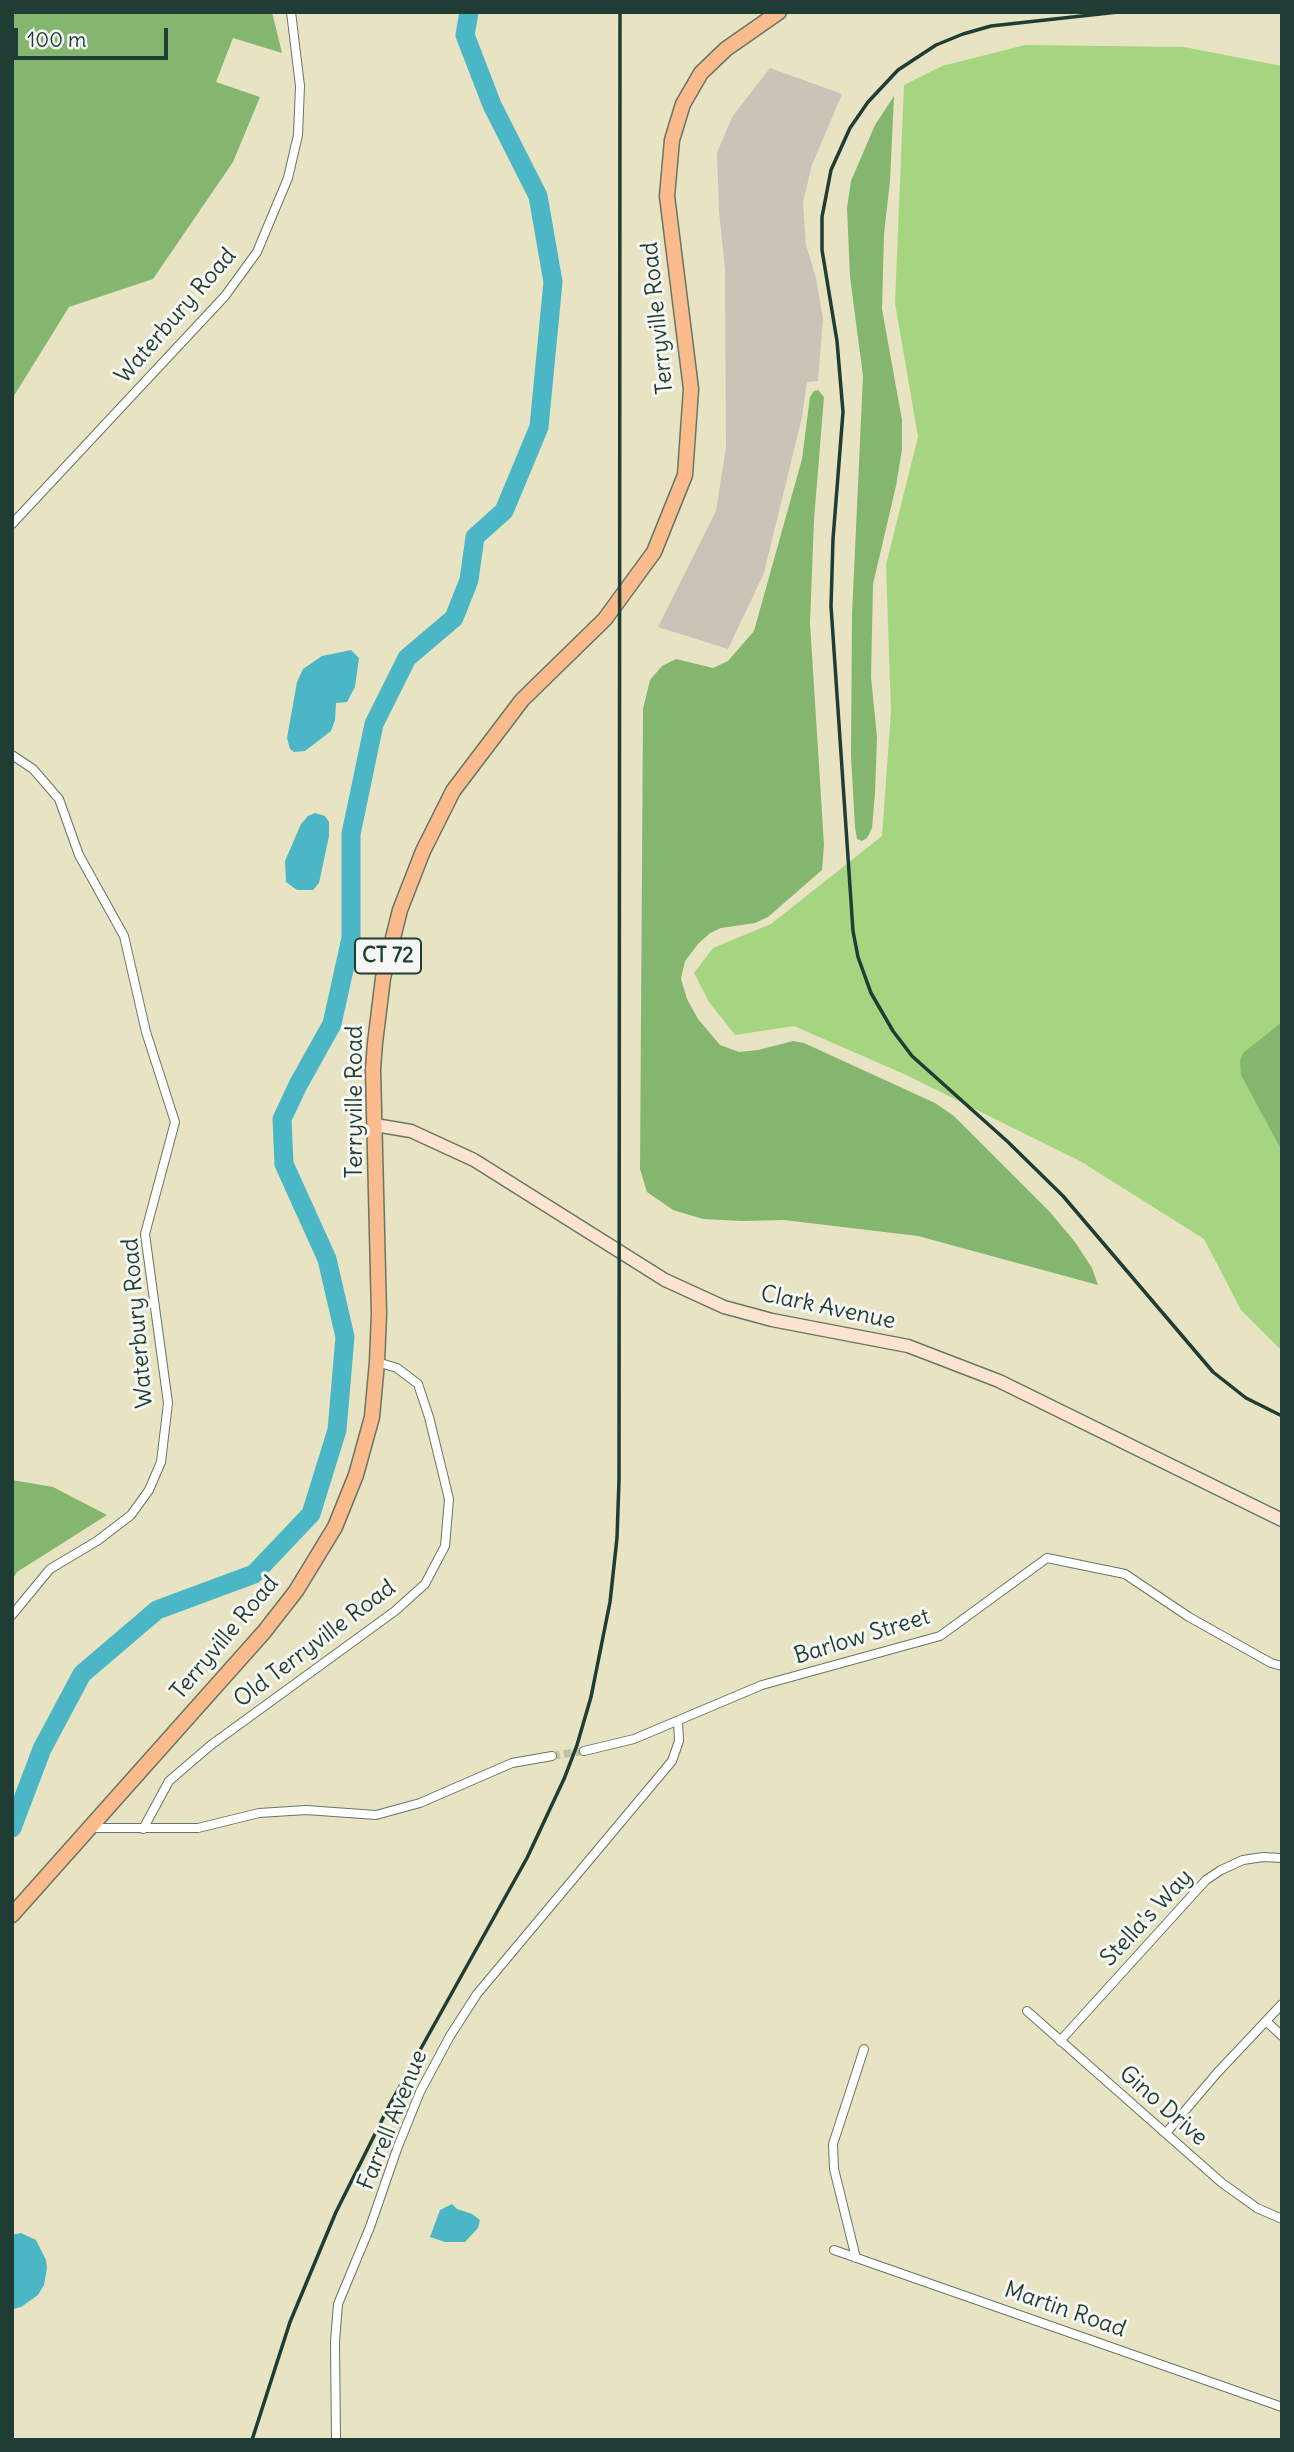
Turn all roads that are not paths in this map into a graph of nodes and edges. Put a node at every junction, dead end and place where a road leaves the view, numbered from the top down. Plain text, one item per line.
1 (291, 12) edge
2 (779, 12) edge
3 (12, 524) edge
4 (12, 755) edge
5 (375, 1125) junction
6 (377, 1362) junction
7 (1282, 1520) edge
8 (12, 1615) edge
9 (1282, 1666) edge
10 (678, 1721) junction
11 (584, 1751) tunnel mouth
12 (552, 1756) tunnel mouth
13 (90, 1828) junction
14 (143, 1829) junction
15 (1282, 1858) edge
16 (12, 1915) edge
17 (1282, 2004) edge
18 (1027, 2011) dead end
19 (1266, 2021) junction
20 (1282, 2036) edge
21 (1060, 2041) junction
22 (864, 2049) dead end
23 (1166, 2133) junction
24 (1282, 2219) edge
25 (834, 2250) dead end
26 (856, 2258) junction
27 (1282, 2407) edge
28 (336, 2440) edge

1 - 3 street, Waterbury Road
2 - 5 highway, Terryville Road / CT 72
4 - 8 street, Waterbury Road
5 - 6 highway, Terryville Road / CT 72
5 - 7 main road, Clark Avenue
6 - 13 highway, Terryville Road / CT 72
6 - 14 street, Old Terryville Road
9 - 10 street, Barlow Street
10 - 11 street, Barlow Street
10 - 28 street, Farrell Avenue
12 - 14 street
13 - 14 street
13 - 16 highway, Terryville Road / CT 72
15 - 21 street, Stella's Way
17 - 19 street
18 - 21 street, Gino Drive
19 - 20 street
19 - 23 street
21 - 23 street, Gino Drive
22 - 26 street
23 - 24 street, Gino Drive
25 - 26 street, Martin Road
26 - 27 street, Martin Road

